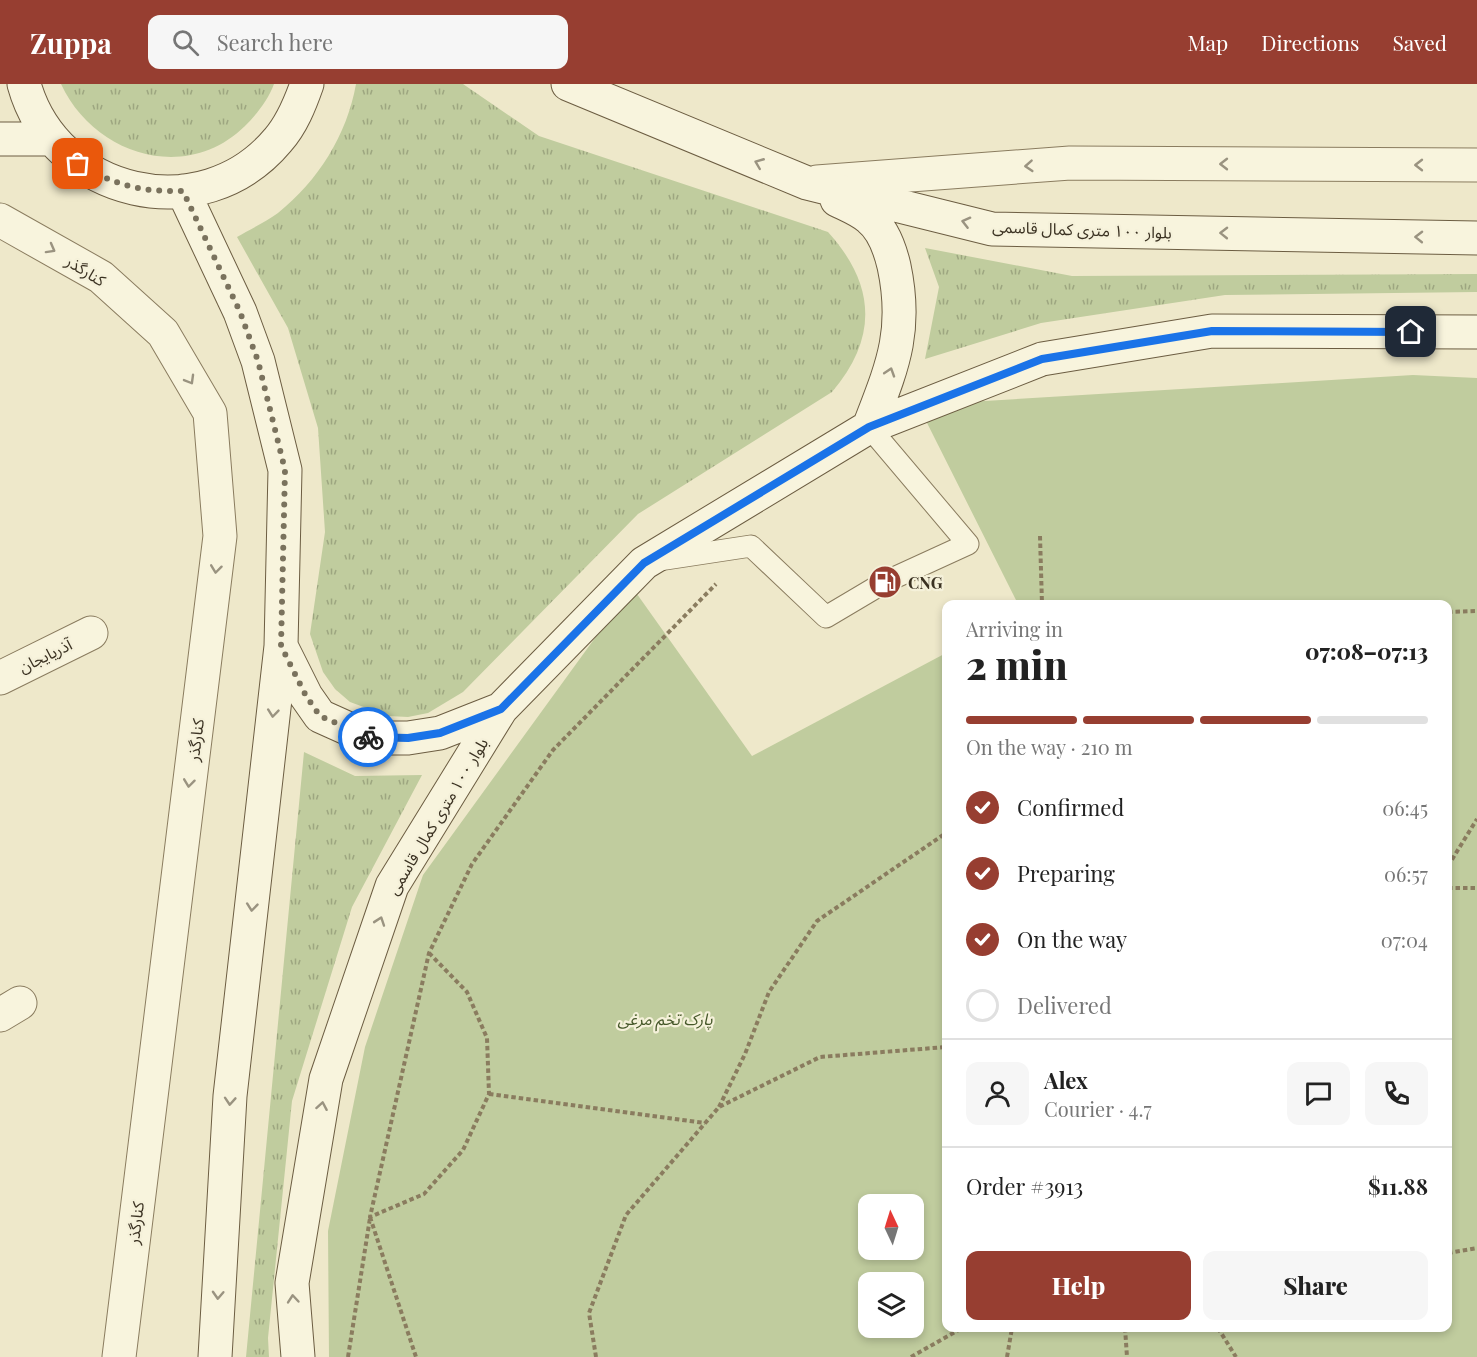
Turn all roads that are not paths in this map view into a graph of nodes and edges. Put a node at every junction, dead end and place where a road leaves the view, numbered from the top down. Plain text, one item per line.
1 (24, 84) edge
2 (307, 84) edge
3 (568, 84) edge
4 (51, 138) junction
5 (0, 139) edge
6 (1477, 165) edge
7 (807, 183) junction
8 (183, 191) junction
9 (0, 220) edge
10 (1477, 238) edge
11 (1477, 332) edge
12 (869, 427) junction
13 (644, 563) junction
14 (91, 633) dead end
15 (281, 646) junction
16 (0, 678) edge
17 (501, 709) junction
18 (119, 1357) edge
19 (215, 1357) edge
20 (298, 1357) edge

1 - 4 main road
2 - 8 main road
7 -> 3 main road, بلوار ۱۰۰ متری کمال قاسمی
4 - 5 main road
4 - 8 main road
6 -> 7 main road
10 -> 7 main road, بلوار ۱۰۰ متری کمال قاسمی
12 -> 7 main road
8 - 15 main road
9 -> 18 main road, کنارگذر
11 - 12 main road, بلوار ۱۰۰ متری کمال قاسمی
12 - 13 main road, بلوار ۱۰۰ متری کمال قاسمی
12 - 13 lane
13 - 17 main road, بلوار ۱۰۰ متری کمال قاسمی
14 - 16 main road, آذریایجان
15 - 17 main road
15 -> 19 main road
20 -> 17 main road, بلوار ۱۰۰ متری کمال قاسمی

